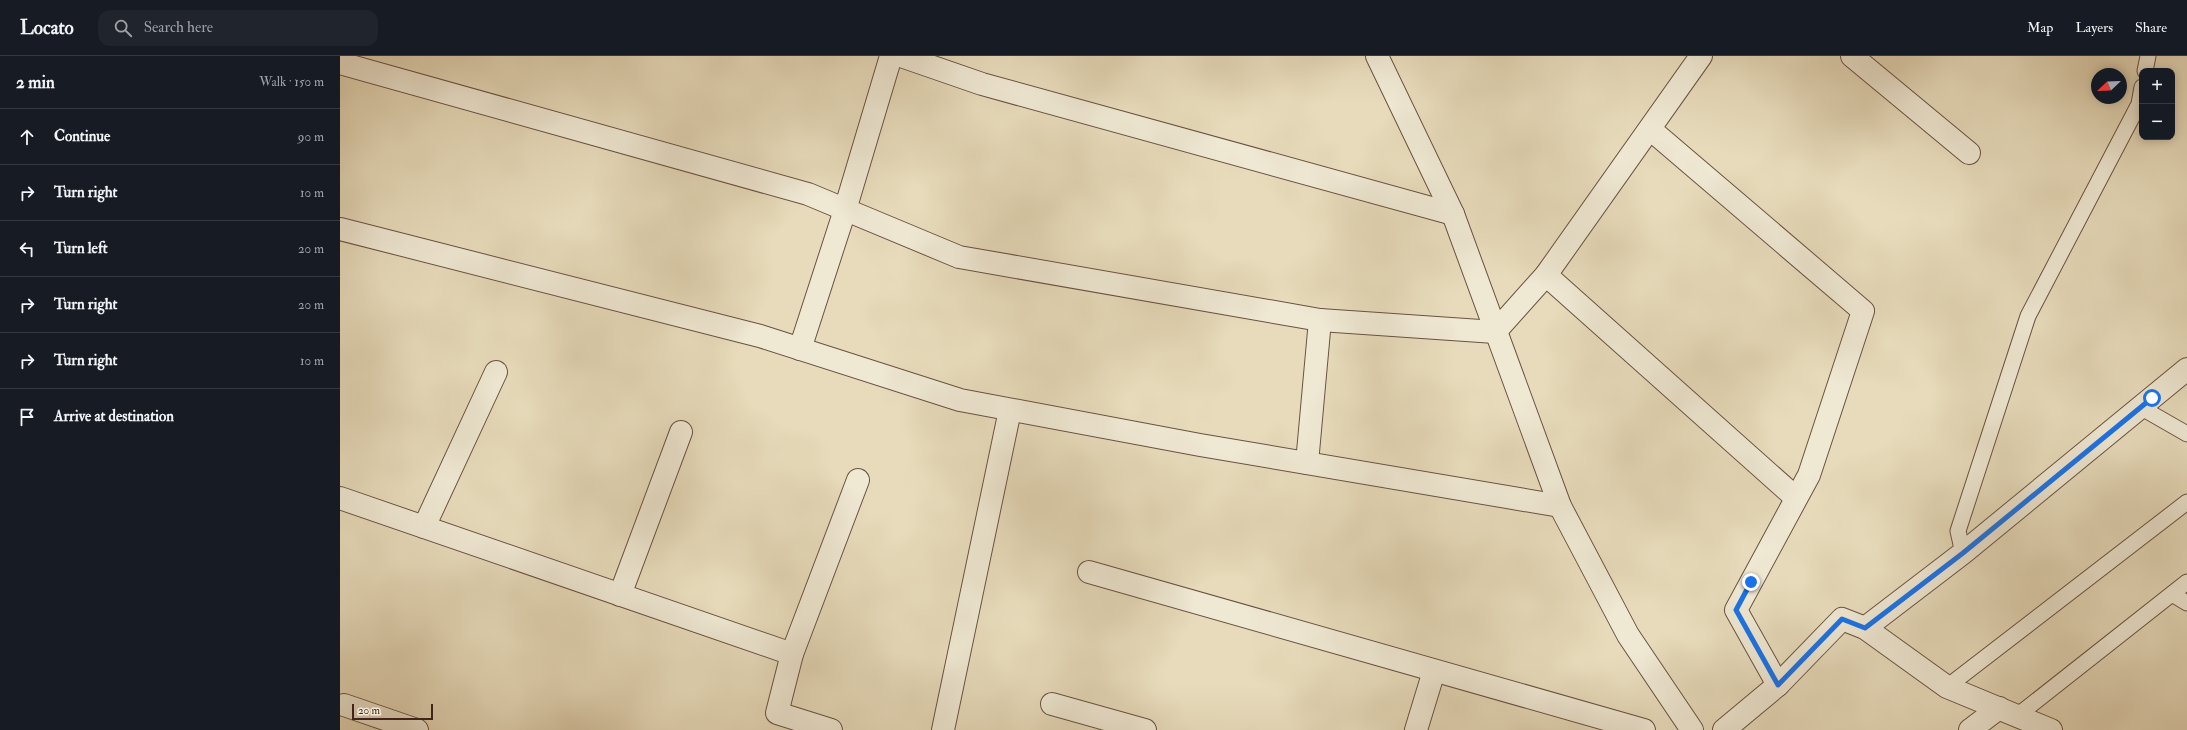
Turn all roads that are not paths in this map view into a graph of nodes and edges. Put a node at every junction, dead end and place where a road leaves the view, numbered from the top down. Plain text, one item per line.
1 (891, 56) edge
2 (902, 56) edge
3 (1701, 56) edge
4 (1852, 56) edge
5 (2148, 56) edge
6 (1375, 57) edge
7 (340, 63) edge
8 (2146, 68) edge
9 (2139, 104) edge
10 (1650, 128) junction
11 (1969, 153) dead end
12 (845, 210) junction
13 (1453, 214) junction
14 (341, 232) edge
15 (1546, 275) junction
16 (1320, 320) junction
17 (1495, 332) junction
18 (800, 350) junction
19 (2187, 369) edge
20 (496, 372) dead end
21 (2140, 407) junction
22 (1010, 410) junction
23 (681, 432) dead end
24 (2187, 434) edge
25 (1307, 463) junction
26 (858, 480) dead end
27 (340, 498) edge
28 (1796, 498) junction
29 (2187, 502) edge
30 (1560, 506) junction
31 (424, 527) junction
32 (1963, 553) junction
33 (1089, 572) dead end
34 (2187, 582) edge
35 (2172, 594) junction
36 (620, 595) junction
37 (2187, 603) edge
38 (1865, 628) junction
39 (792, 654) junction
40 (1434, 671) junction
41 (1778, 685) junction
42 (1947, 687) junction
43 (1052, 704) dead end
44 (344, 705) dead end
45 (2008, 712) junction
46 (417, 730) edge
47 (831, 730) edge
48 (943, 730) edge
49 (1145, 730) edge
50 (1416, 730) edge
51 (1644, 730) edge
52 (1692, 730) edge
53 (1724, 730) edge
54 (1970, 730) edge
55 (2051, 730) edge

1 - 12 street
2 - 13 street
3 - 10 street
4 - 11 street
5 - 8 lane
6 - 13 street
7 - 12 street
9 - 32 lane
10 - 15 street
10 - 28 street
12 - 16 street
12 - 18 street
13 - 17 street
14 - 18 street
15 - 17 street
15 - 28 street
16 - 17 street
16 - 25 street
17 - 30 street
18 - 22 street
19 - 21 street
20 - 31 street
21 - 24 lane
21 - 32 street
22 - 25 street
22 - 48 street
23 - 36 street
25 - 30 street
26 - 39 street
27 - 31 street
28 - 41 street
29 - 42 lane
30 - 52 street
31 - 36 street
32 - 38 street
33 - 40 street
34 - 35 lane
35 - 37 lane
35 - 45 lane
36 - 39 street
38 - 41 street
38 - 42 street
39 - 47 street
40 - 50 street
40 - 51 street
41 - 53 street
42 - 45 street
43 - 49 street
44 - 46 street
45 - 54 street
45 - 55 street

